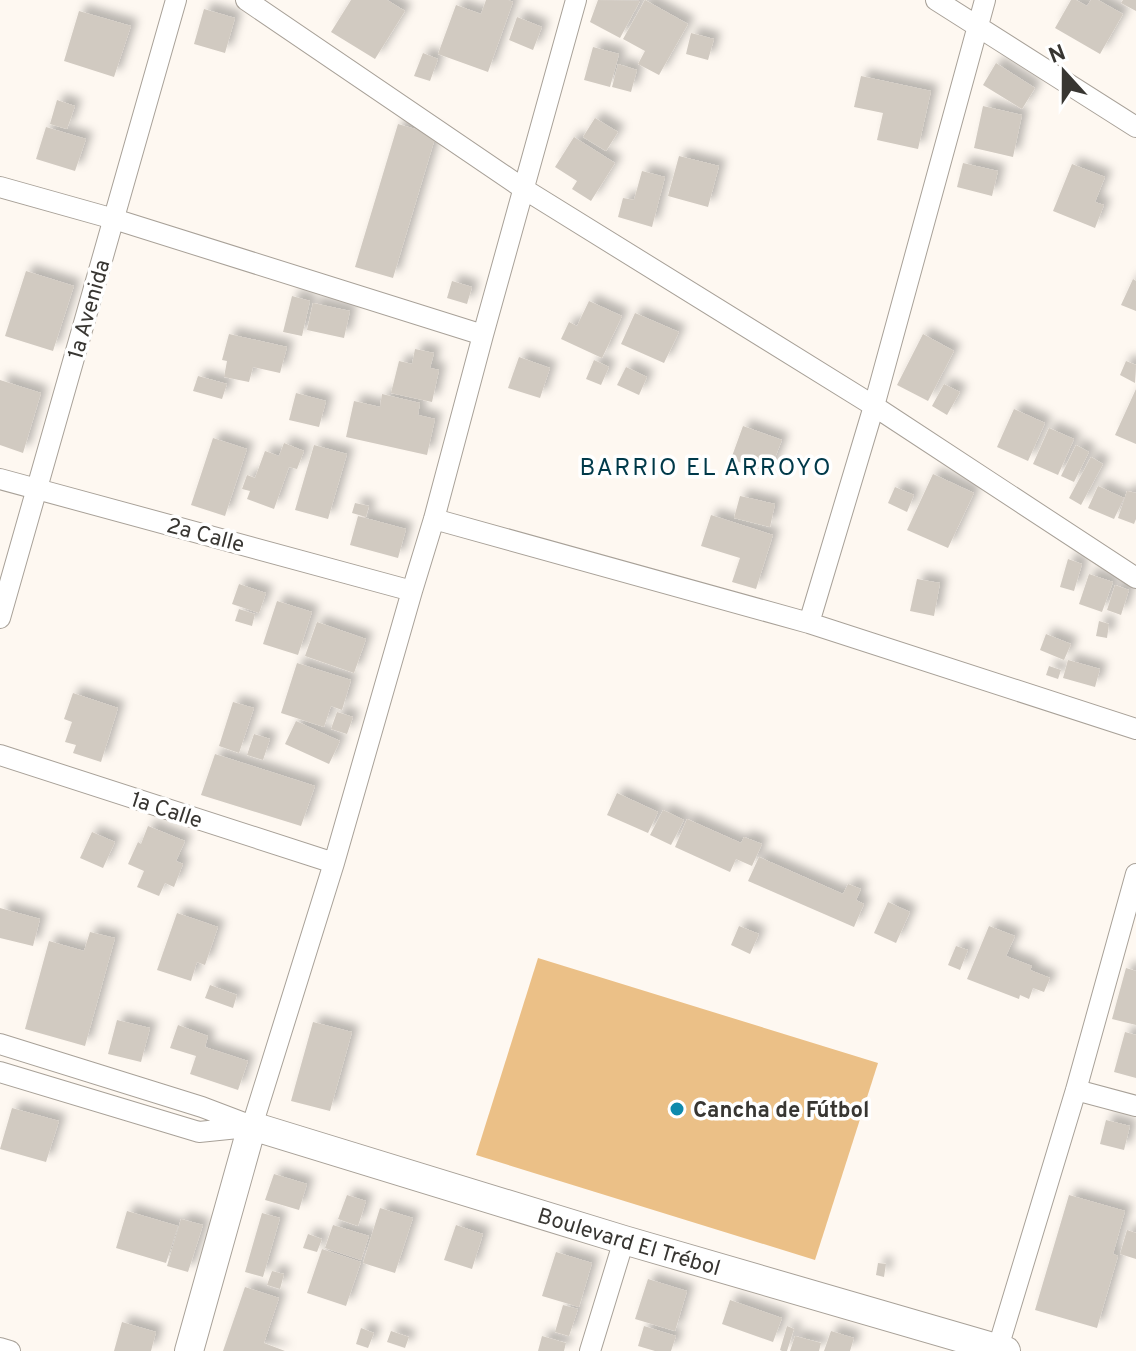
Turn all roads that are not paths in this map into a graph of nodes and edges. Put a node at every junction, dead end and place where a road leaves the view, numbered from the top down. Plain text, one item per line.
1 (176, 0) edge
2 (246, 0) edge
3 (576, 0) edge
4 (936, 0) edge
5 (985, 0) edge
6 (977, 27) junction
7 (1136, 127) edge
8 (0, 187) edge
9 (524, 189) junction
10 (114, 219) junction
11 (483, 335) junction
12 (874, 406) junction
13 (0, 479) edge
14 (37, 488) junction
15 (434, 519) junction
16 (1136, 578) edge
17 (412, 591) junction
18 (0, 618) edge
19 (809, 623) junction
20 (1136, 729) edge
21 (0, 755) edge
22 (334, 863) junction
23 (1136, 874) edge
24 (0, 1044) edge
25 (0, 1072) edge
26 (1076, 1090) junction
27 (1136, 1106) edge
28 (252, 1126) junction
29 (624, 1240) junction
30 (0, 1348) edge
31 (1001, 1350) edge
32 (10, 1351) edge
33 (189, 1351) edge
34 (590, 1351) edge

1 - 10 street, 1a Avenida
2 - 9 street
3 - 9 street
4 - 6 street
5 - 6 street
6 - 7 street
6 - 12 street
8 - 10 street
9 - 11 street
9 - 12 street
10 - 11 street
10 - 14 street, 1a Avenida
11 - 15 street
12 - 16 street
12 - 19 street
13 - 14 street, 2a Calle
14 - 17 street, 2a Calle
14 - 18 street, 1a Avenida
15 - 17 street
15 - 19 street
17 - 22 street
19 - 20 street
21 - 22 street, 1a Calle
22 - 28 street
23 - 26 street
24 - 28 street, Boulevard El Trébol
25 - 28 street, Boulevard El Trébol
26 - 27 street
26 - 31 street
28 - 29 main road, Boulevard El Trébol
28 - 33 main road
29 - 31 main road, Boulevard El Trébol
29 - 34 street
30 - 32 street

